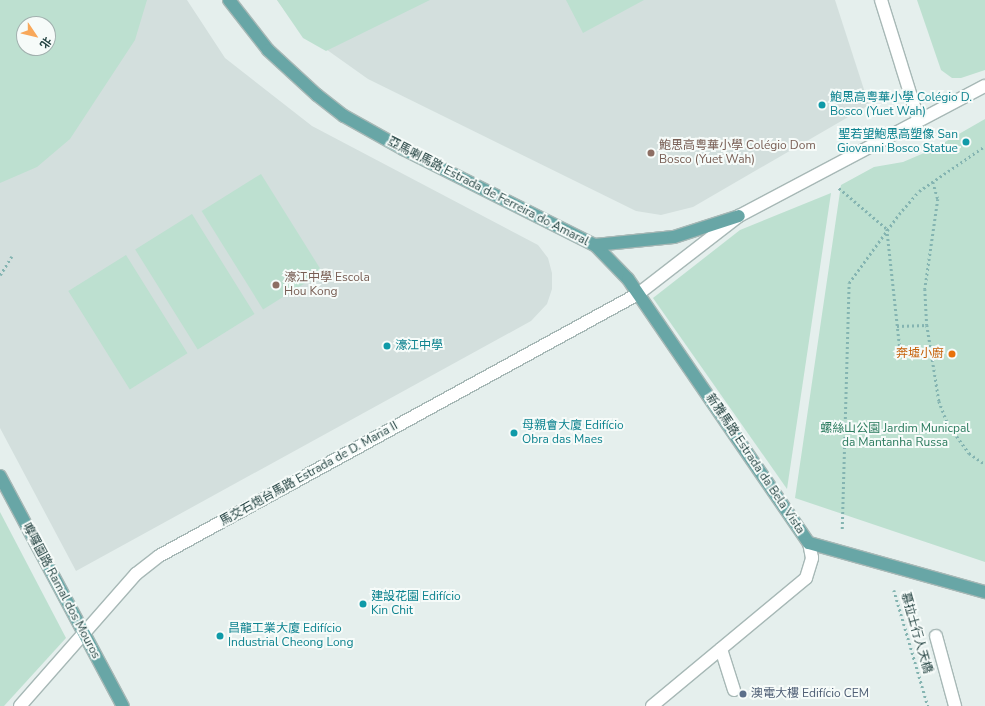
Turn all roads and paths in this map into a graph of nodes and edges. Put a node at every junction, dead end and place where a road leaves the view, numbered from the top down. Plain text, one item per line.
1 (229, 0) edge
2 (881, 0) edge
3 (985, 86) edge
4 (918, 119) junction
5 (985, 146) edge
6 (933, 182) junction
7 (841, 192) dead end
8 (739, 216) junction
9 (888, 229) junction
10 (595, 245) junction
11 (12, 256) dead end
12 (0, 274) edge
13 (638, 294) junction
14 (927, 325) junction
15 (897, 326) junction
16 (901, 358) dead end
17 (985, 464) edge
18 (0, 476) edge
19 (809, 543) junction
20 (841, 552) junction
21 (887, 565) junction
22 (985, 592) edge
23 (84, 634) junction
24 (936, 636) dead end
25 (721, 649) junction
26 (734, 690) dead end
27 (20, 706) edge
28 (123, 706) edge
29 (652, 706) edge
30 (928, 706) edge
31 (955, 706) edge

1 - 10 main road, 亞馬喇馬路 Estrada de Ferreira do Amaral
2 - 4 street
3 - 4 street
4 - 8 street
5 - 6 path
6 - 9 path
6 - 14 path
7 - 9 path
8 - 10 main road
8 - 13 street
9 - 15 path
9 - 20 path
10 - 13 main road, 亞馬喇馬路 Estrada de Ferreira do Amaral
11 - 12 path
13 - 19 main road, 新雅馬路 Estrada da Bela Vista
13 - 23 street, 馬交石炮台馬路 Estrada de D. Maria II
14 - 15 path
14 - 17 path
15 - 16 path
18 - 23 main road, 嚤囉園路 Ramal dos Mouros
19 - 20 main road, 新雅馬路 Estrada da Bela Vista
19 - 25 street
20 - 21 main road, 新雅馬路 Estrada da Bela Vista
21 - 22 main road, 新雅馬路 Estrada da Bela Vista
21 - 30 path, 慕拉士行人天橋
23 - 27 street, 馬交石炮台馬路 Estrada de D. Maria II
23 - 28 main road, 嚤囉園路 Ramal dos Mouros
24 - 31 street
25 - 26 street
25 - 29 street

